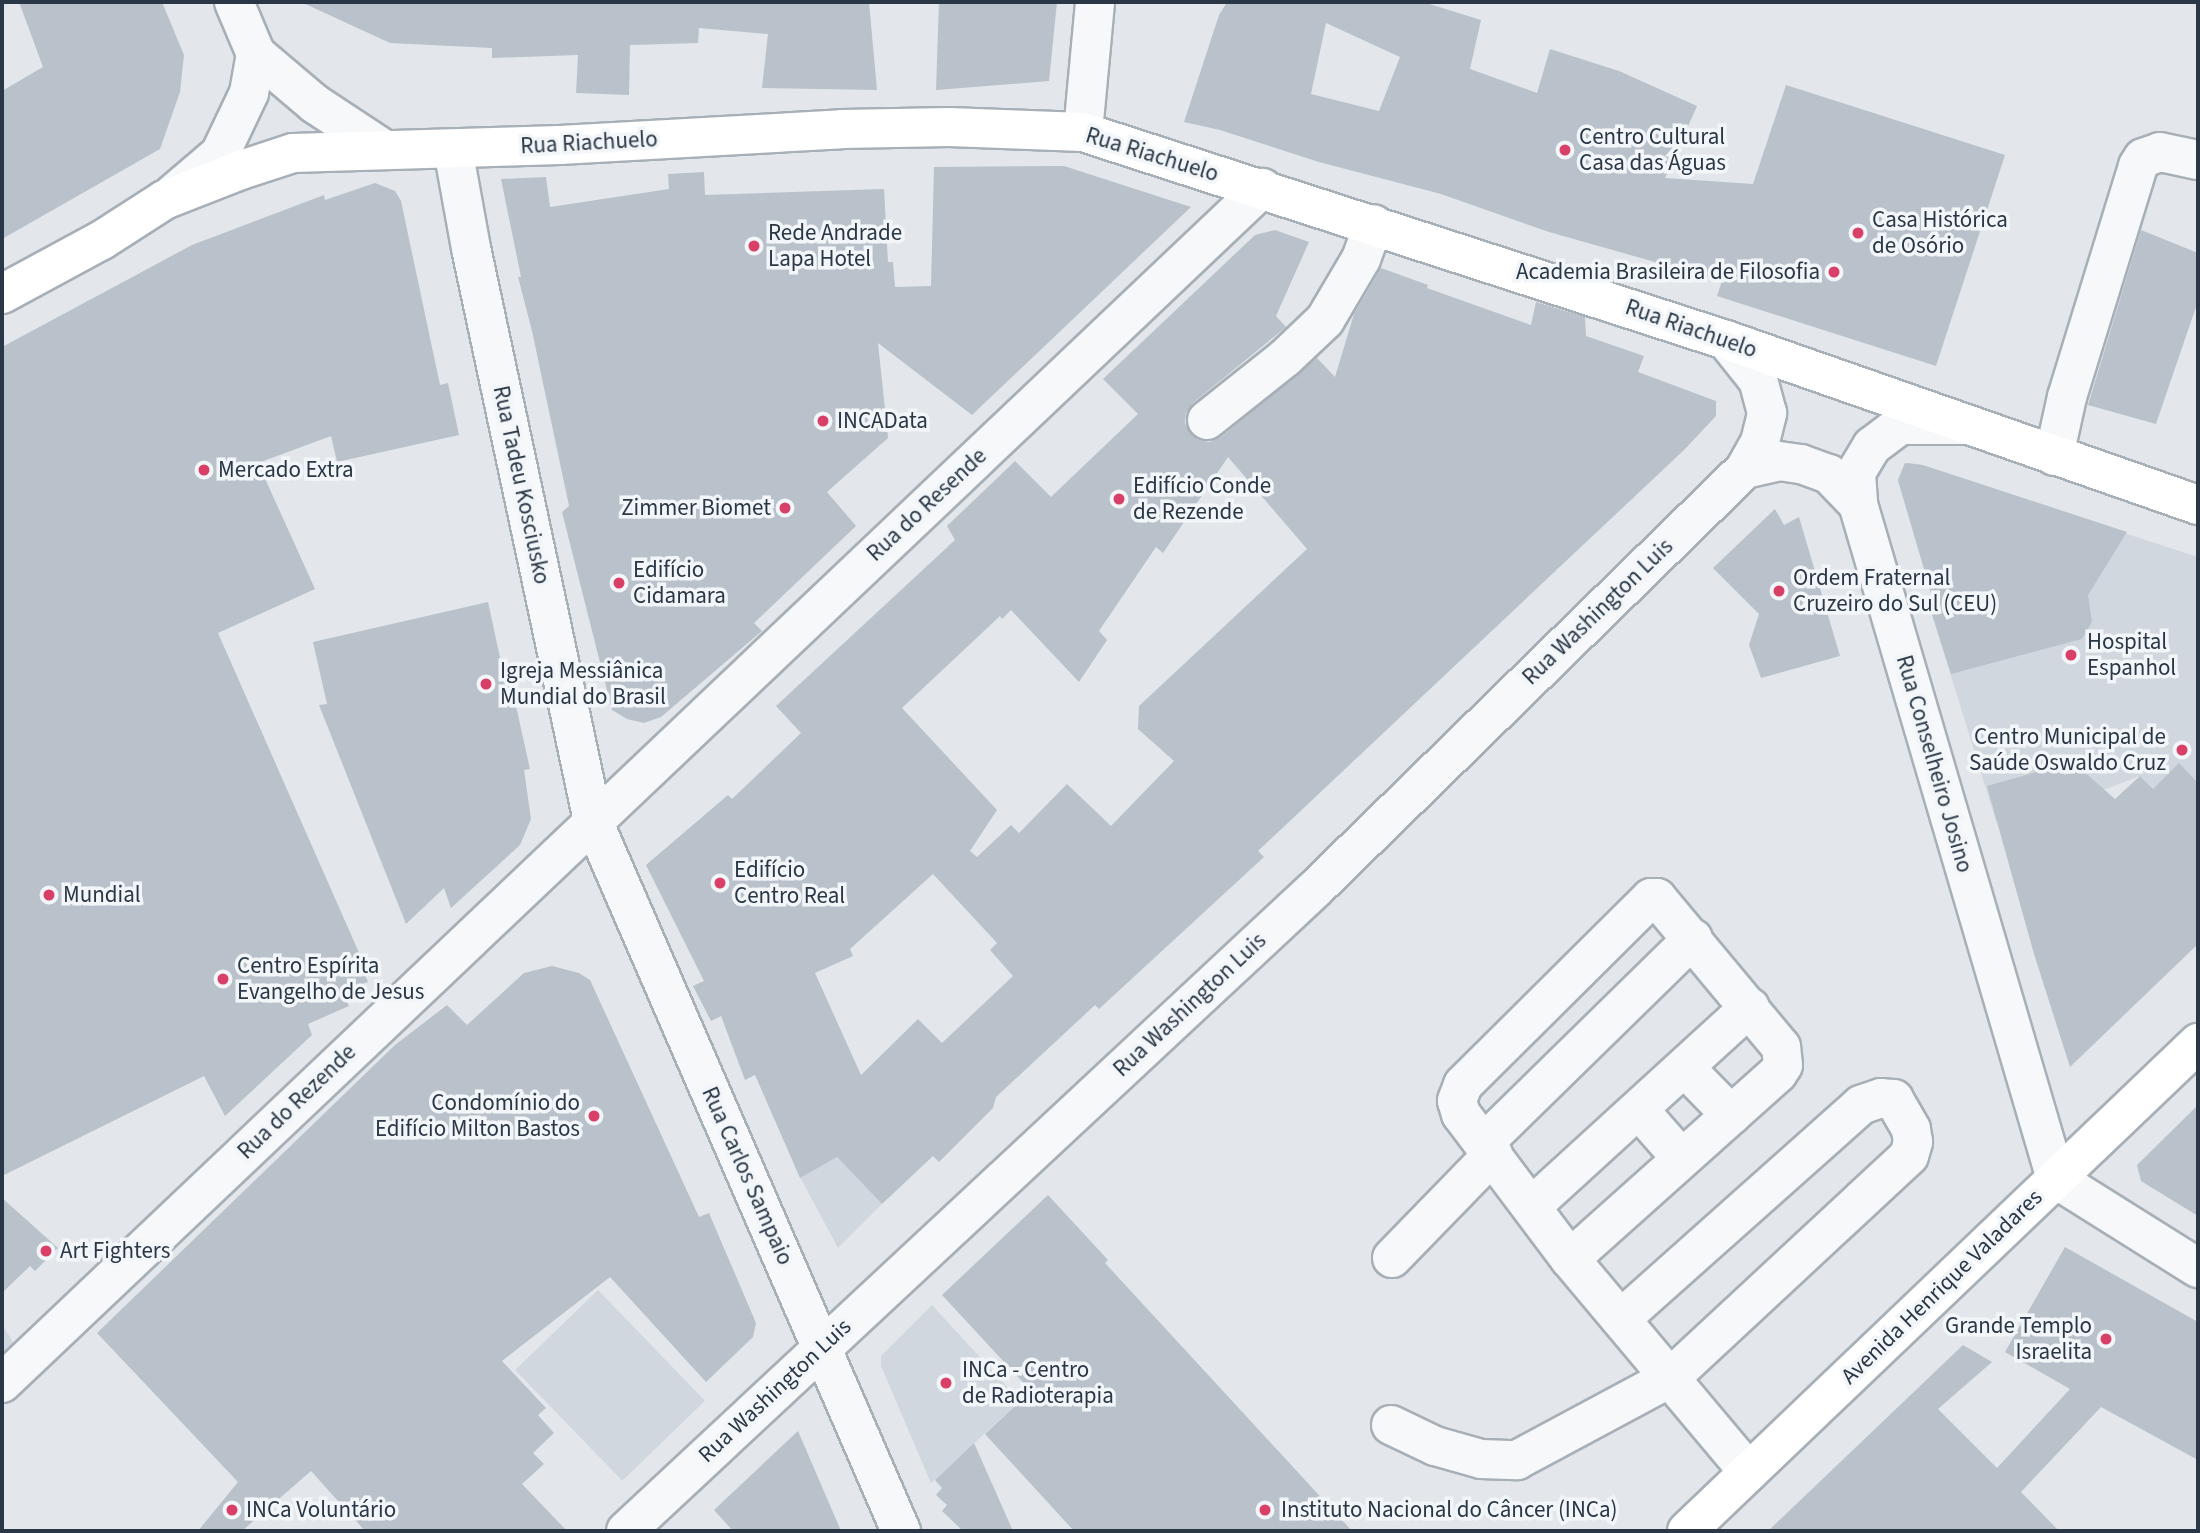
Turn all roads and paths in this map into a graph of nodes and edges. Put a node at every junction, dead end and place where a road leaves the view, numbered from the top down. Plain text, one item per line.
1 (234, 2) edge
2 (1095, 2) edge
3 (256, 54) junction
4 (1083, 132) junction
5 (453, 149) junction
6 (385, 150) junction
7 (2198, 160) edge
8 (1262, 188) junction
9 (164, 200) junction
10 (1374, 225) junction
11 (2, 294) edge
12 (1726, 340) junction
13 (1207, 420) dead end
14 (1964, 425) junction
15 (2054, 456) junction
16 (1745, 469) junction
17 (1858, 504) junction
18 (2198, 505) edge
19 (593, 821) junction
20 (1693, 938) junction
21 (1750, 1007) junction
22 (2198, 1043) edge
23 (1685, 1068) junction
24 (1639, 1110) junction
25 (1731, 1115) junction
26 (1489, 1148) junction
27 (1682, 1159) junction
28 (2056, 1179) junction
29 (1532, 1206) junction
30 (1392, 1258) dead end
31 (1570, 1259) junction
32 (2198, 1268) edge
33 (1620, 1319) junction
34 (819, 1348) junction
35 (1670, 1378) junction
36 (2, 1383) edge
37 (1391, 1425) dead end
38 (1749, 1472) junction
39 (626, 1531) edge
40 (901, 1531) edge
41 (1687, 1531) edge

1 - 3 street
2 - 4 street
3 - 6 street
3 - 9 street
4 - 5 main road, Rua Riachuelo
4 - 8 main road, Rua Riachuelo
5 - 6 main road, Rua Riachuelo
5 - 19 street, Rua Tadeu Kosciusko
6 - 9 main road, Rua Riachuelo
7 - 15 street
8 - 10 main road, Rua Riachuelo
8 - 19 street, Rua do Resende
9 - 11 main road, Rua Riachuelo
10 - 12 main road, Rua Riachuelo
10 - 13 street
12 - 14 main road, Rua Riachuelo
12 - 16 street, Rua Washington Luis
14 - 15 main road, Rua Riachuelo
14 - 17 street, Rua Conselheiro Josino
15 - 18 main road, Rua Riachuelo
16 - 17 street
16 - 34 street, Rua Washington Luis
17 - 28 street, Rua Conselheiro Josino
19 - 34 street, Rua Carlos Sampaio
19 - 36 street, Rua do Rezende
20 - 21 street
20 - 26 street
20 - 26 street
21 - 23 street
21 - 25 street
22 - 28 main road, Avenida Henrique Valadares
23 - 24 street
23 - 25 street
24 - 27 street
24 - 29 street
25 - 27 street
26 - 29 street
26 - 30 street
27 - 31 street
28 - 32 street
28 - 38 main road, Avenida Henrique Valadares
29 - 31 street
31 - 33 street
33 - 35 street
33 - 35 street
34 - 39 street, Rua Washington Luis
34 - 40 street, Rua Carlos Sampaio
35 - 37 street
35 - 38 street
38 - 41 main road, Avenida Henrique Valadares

